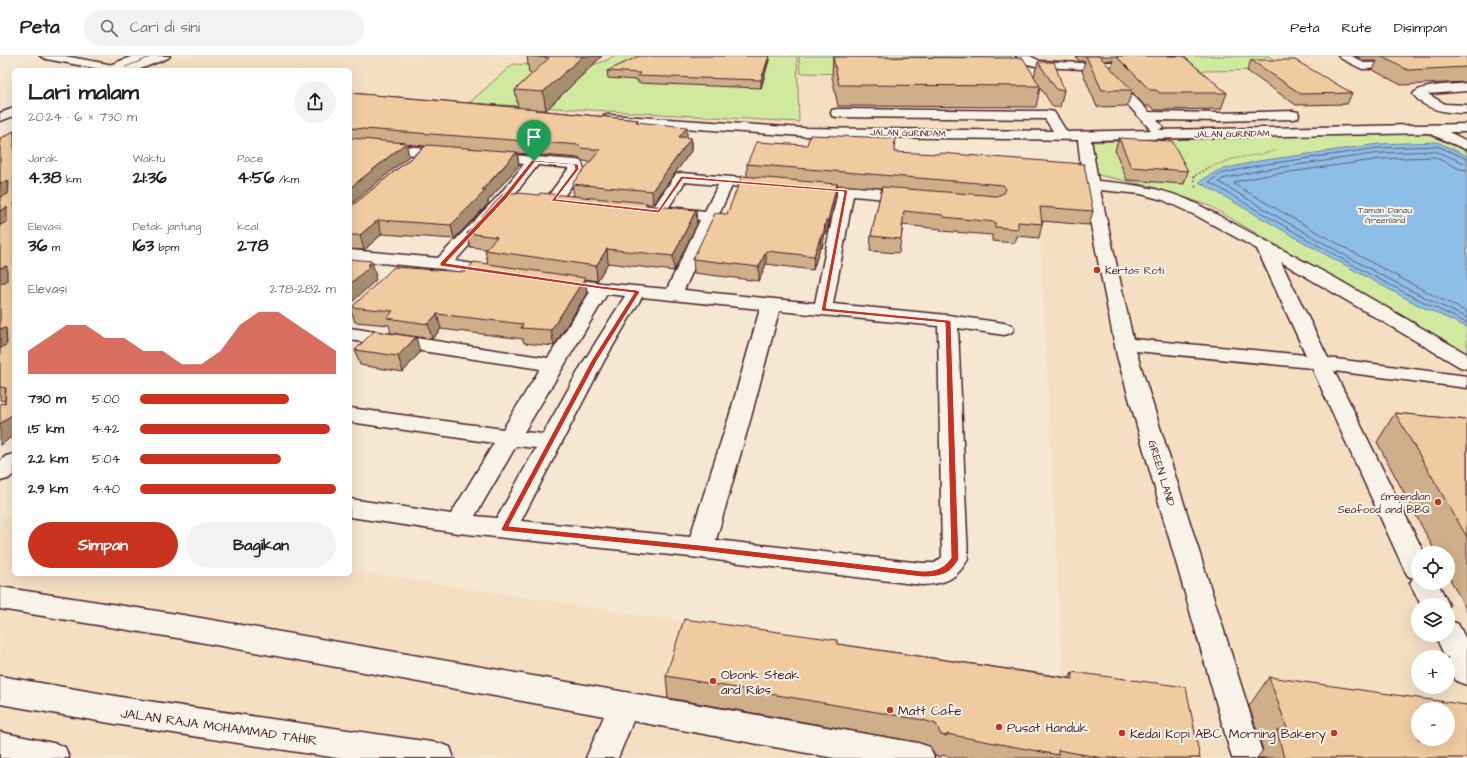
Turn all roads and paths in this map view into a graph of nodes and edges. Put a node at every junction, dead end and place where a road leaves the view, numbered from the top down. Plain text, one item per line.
1 (143, 56) edge
2 (164, 56) edge
3 (1022, 56) edge
4 (1171, 56) edge
5 (1344, 56) edge
6 (53, 57) edge
7 (1414, 65) edge
8 (103, 68) edge
9 (111, 68) edge
10 (133, 68) edge
11 (1096, 75) junction
12 (1467, 87) edge
13 (1042, 102) dead end
14 (12, 104) edge
15 (0, 108) edge
16 (1467, 109) edge
17 (1125, 112) dead end
18 (12, 113) edge
19 (837, 113) dead end
20 (1050, 115) junction
21 (1293, 115) dead end
22 (0, 117) edge
23 (1220, 117) junction
24 (597, 119) edge
25 (1141, 120) junction
26 (1467, 128) edge
27 (1430, 129) junction
28 (1246, 133) junction
29 (1147, 135) junction
30 (1163, 135) junction
31 (1074, 136) junction
32 (352, 145) edge
33 (1467, 146) edge
34 (1280, 151) dead end
35 (425, 152) junction
36 (464, 155) edge
37 (479, 156) edge
38 (534, 161) junction
39 (408, 167) edge
40 (727, 181) junction
41 (1091, 184) junction
42 (1200, 190) dead end
43 (846, 191) junction
44 (924, 197) edge
45 (537, 200) junction
46 (710, 216) junction
47 (1264, 246) junction
48 (352, 255) edge
49 (408, 261) junction
50 (442, 264) junction
51 (518, 276) edge
52 (390, 277) edge
53 (541, 279) edge
54 (601, 288) junction
55 (637, 292) junction
56 (673, 295) junction
57 (771, 305) junction
58 (823, 310) junction
59 (948, 321) junction
60 (1004, 329) dead end
61 (352, 334) edge
62 (1126, 344) junction
63 (1320, 363) junction
64 (1467, 363) edge
65 (554, 365) junction
66 (1467, 382) edge
67 (352, 415) edge
68 (509, 437) junction
69 (551, 443) junction
70 (12, 464) edge
71 (0, 473) edge
72 (352, 508) edge
73 (458, 524) junction
74 (504, 529) junction
75 (700, 548) junction
76 (1411, 555) edge
77 (0, 598) edge
78 (1453, 642) edge
79 (1467, 672) edge
80 (0, 690) edge
81 (624, 705) junction
82 (0, 747) edge
83 (54, 758) edge
84 (438, 758) edge
85 (602, 758) edge
86 (918, 758) edge
87 (1248, 758) edge

1 - 9 street
2 - 10 street
3 - 11 street
4 - 11 street
5 - 7 street
6 - 8 street
11 - 17 street
11 - 25 street
12 - 16 street
13 - 20 street
14 - 15 street
18 - 22 street
19 - 20 street
20 - 31 street
21 - 23 street
23 - 25 street
23 - 28 street
24 - 31 street, JALAN GURINDAM
25 - 29 street
25 - 30 street
26 - 27 street, JALAN GURINDAM
27 - 28 street, JALAN GURINDAM
27 - 33 street
28 - 30 street, JALAN GURINDAM
29 - 30 street, JALAN GURINDAM
29 - 31 street, JALAN GURINDAM
31 - 41 street, GREEN LAND
32 - 35 street
34 - 42 path
35 - 36 street
35 - 39 street
37 - 38 street
38 - 45 street
38 - 45 street
40 - 43 street
40 - 46 street
40 - 46 street
41 - 47 street
41 - 62 street, GREEN LAND
43 - 44 street
43 - 58 street
45 - 50 street
46 - 56 street
47 - 63 street
47 - 64 street
48 - 49 street
49 - 50 street
49 - 52 street
50 - 51 street
53 - 54 street
54 - 55 street
54 - 65 street
55 - 56 street
55 - 69 street
56 - 57 street
57 - 58 street
57 - 75 street
58 - 59 street
59 - 60 street
59 - 75 street
61 - 65 street
62 - 63 street
62 - 87 street, GREEN LAND
63 - 66 street
63 - 76 street
65 - 68 street
67 - 68 street
68 - 69 street
68 - 73 street
69 - 74 street
70 - 71 street
72 - 73 street
73 - 74 street
74 - 75 street
77 - 81 street
78 - 79 street
80 - 84 street, JALAN RAJA MOHAMMAD TAHIR
81 - 85 street
81 - 86 street
82 - 83 street

